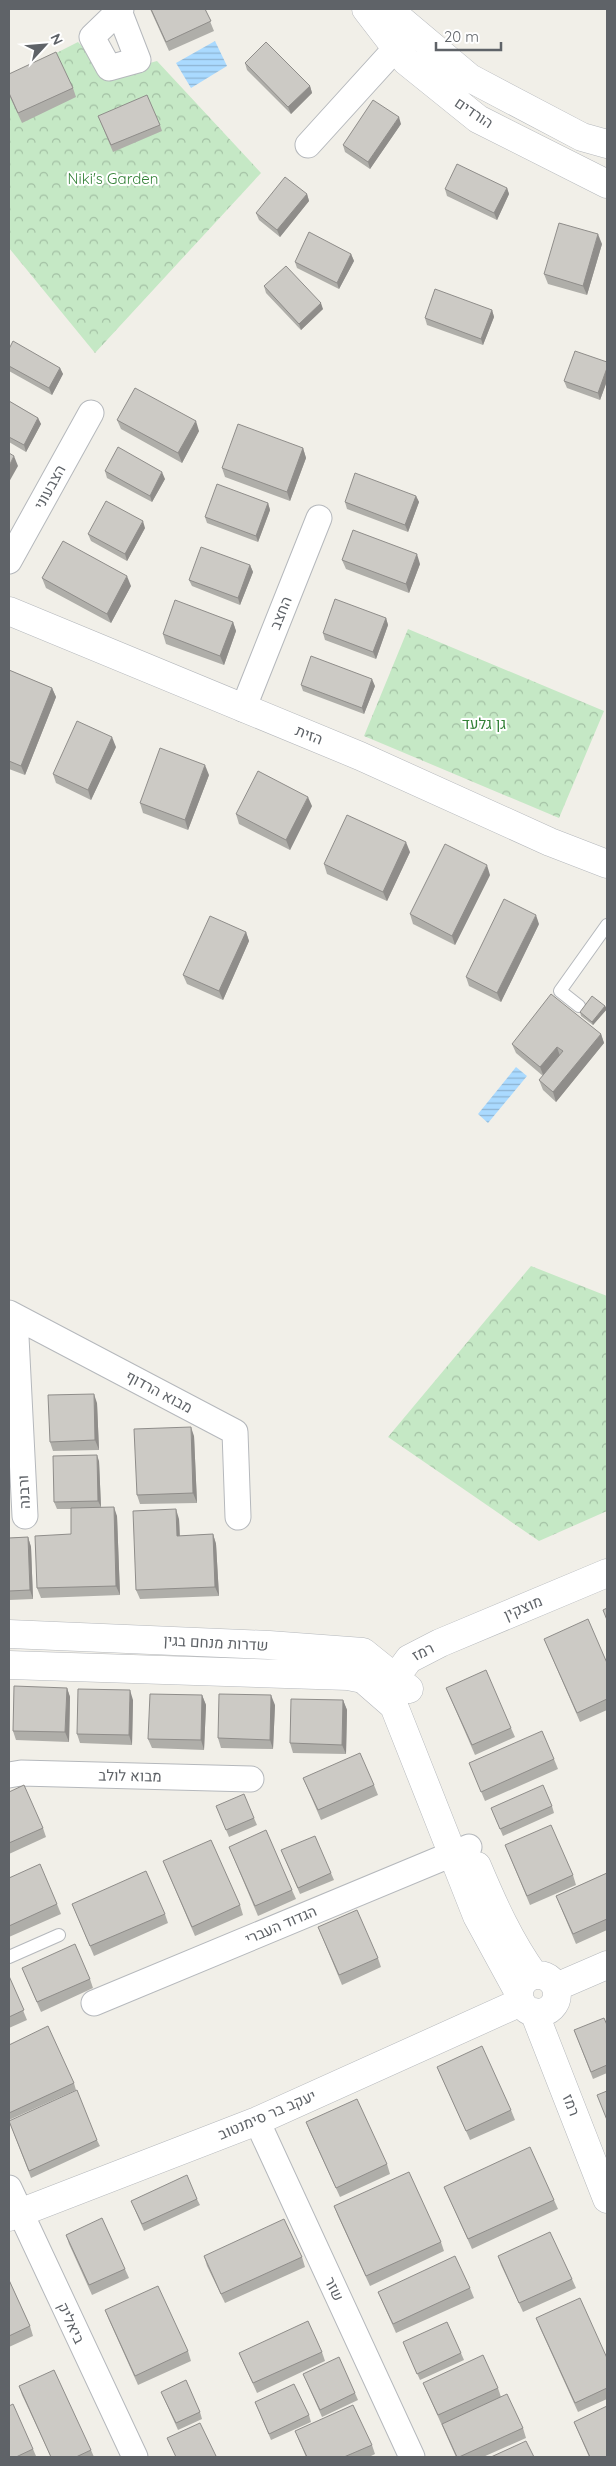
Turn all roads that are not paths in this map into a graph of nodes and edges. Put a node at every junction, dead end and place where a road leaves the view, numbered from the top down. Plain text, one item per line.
1 (366, 9) edge
2 (388, 9) edge
3 (396, 48) junction
4 (607, 144) edge
5 (308, 145) dead end
6 (607, 184) edge
7 (91, 413) dead end
8 (319, 518) dead end
9 (9, 561) edge
10 (9, 612) edge
11 (243, 709) junction
12 (607, 864) edge
13 (607, 925) edge
14 (579, 1006) dead end
15 (12, 1315) edge
16 (25, 1516) dead end
17 (238, 1517) dead end
18 (607, 1573) edge
19 (9, 1634) edge
20 (440, 1643) joint
21 (9, 1665) edge
22 (399, 1691) junction
23 (9, 1775) edge
24 (252, 1779) dead end
25 (461, 1850) junction
26 (59, 1935) dead end
27 (9, 1958) edge
28 (607, 1965) edge
29 (533, 1994) junction
30 (94, 2004) dead end
31 (257, 2120) junction
32 (9, 2188) edge
33 (607, 2199) edge
34 (14, 2215) edge
35 (135, 2457) edge
36 (412, 2457) edge

1 - 3 street, הורדים
2 - 4 street, הורדים
3 - 5 street
3 - 6 street, הורדים
7 - 9 street, הצבעוני
8 - 11 street, החצב
10 - 11 street, הזית
11 - 12 street, הזית
13 - 14 lane
15 - 16 street, ורבנה
15 - 17 street, מבוא הרדוף
18 - 20 street, מוצקין
19 - 22 street, שדרות מנחם בגין
20 - 22 street, רמז
21 - 22 street, שדרות מנחם בגין
22 - 25 street, רמז
23 - 24 street, מבוא לולב
25 - 29 street, רמז
25 - 30 street, הגדוד העברי
26 - 27 lane
28 - 29 street, יעקב בר סימנטוב
29 - 31 street, יעקב בר סימנטוב
29 - 33 street, רמז
31 - 34 street, יעקב בר סימנטוב
31 - 36 street, שזר
32 - 34 street, ביאליק
34 - 35 street, ביאליק

